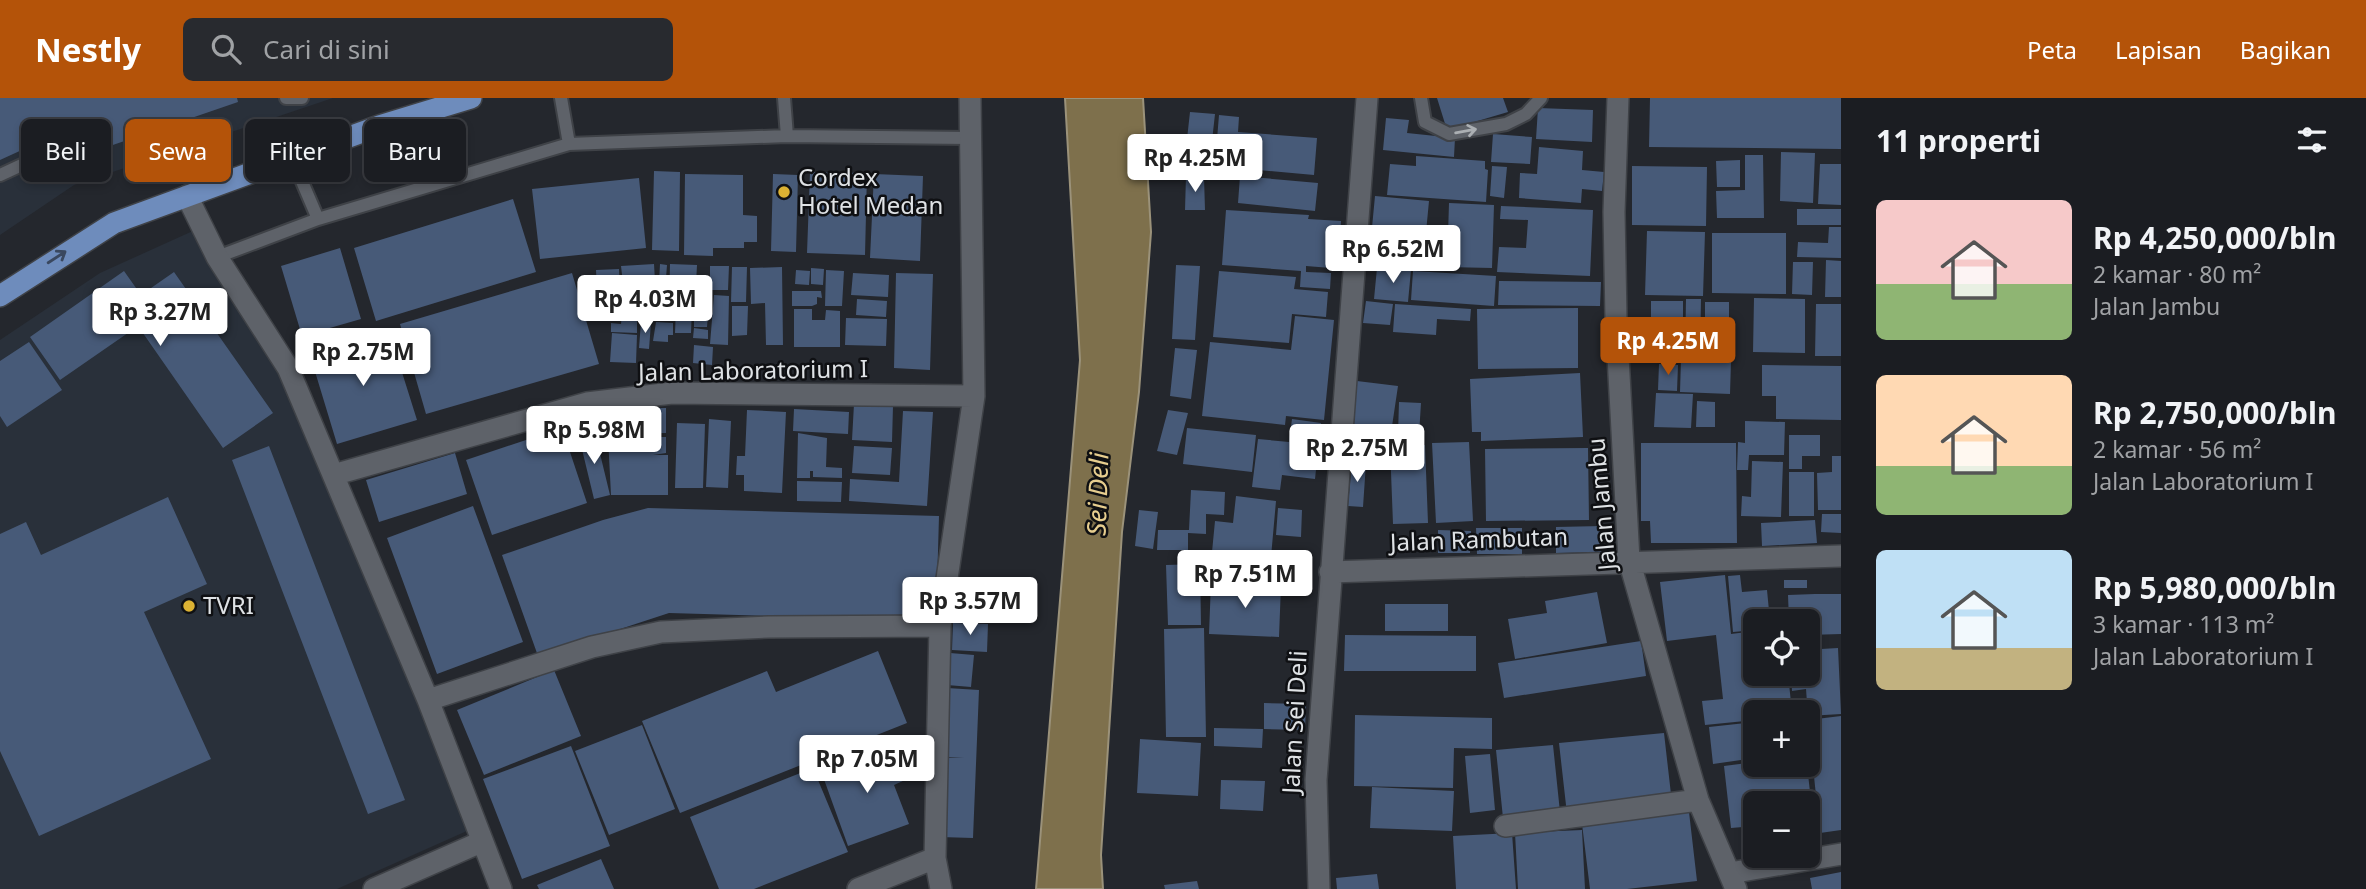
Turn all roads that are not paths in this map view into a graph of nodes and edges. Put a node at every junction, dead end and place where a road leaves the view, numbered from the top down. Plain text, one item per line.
1 (286, 98) edge
2 (302, 98) edge
3 (471, 98) edge
4 (561, 98) edge
5 (784, 98) edge
6 (970, 98) edge
7 (1367, 98) edge
8 (1421, 98) edge
9 (1541, 98) edge
10 (1618, 98) edge
11 (787, 136) junction
12 (969, 138) junction
13 (350, 139) edge
14 (569, 144) junction
15 (21, 165) edge
16 (0, 175) edge
17 (245, 175) edge
18 (302, 182) edge
19 (187, 196) junction
20 (318, 219) junction
21 (217, 257) junction
22 (0, 296) edge
23 (974, 396) junction
24 (333, 475) junction
25 (1841, 556) edge
26 (1629, 560) junction
27 (1330, 572) junction
28 (940, 626) junction
29 (428, 700) junction
30 (1698, 800) junction
31 (1505, 826) dead end
32 (481, 842) junction
33 (1841, 855) edge
34 (935, 858) junction
35 (1733, 881) edge
36 (374, 889) edge
37 (501, 889) edge
38 (858, 889) edge
39 (941, 889) edge
40 (1319, 889) edge

1 - 2 lane
3 - 13 main road
4 - 14 lane
5 - 11 lane
6 - 12 street
7 - 27 street, Jalan Sei Deli
8 -> 9 lane
10 - 26 street, Jalan Jambu
11 - 12 lane
11 - 14 lane
12 - 23 street
14 - 20 lane
15 - 16 lane
17 - 19 main road
18 - 20 lane
19 - 21 street
22 -> 19 main road
20 - 21 lane
21 - 24 street
23 - 24 street, Jalan Laboratorium I
23 - 28 street
24 - 29 street
25 - 26 street, Jalan Rambutan
26 - 27 street, Jalan Rambutan
26 - 30 street, Jalan Jambu
27 - 40 street, Jalan Sei Deli
28 - 29 street
28 - 34 street
29 - 32 street
30 - 31 street
30 - 35 street, Jalan Jambu
32 - 36 street
32 - 37 street
33 - 35 street
34 - 38 street
34 - 39 street

